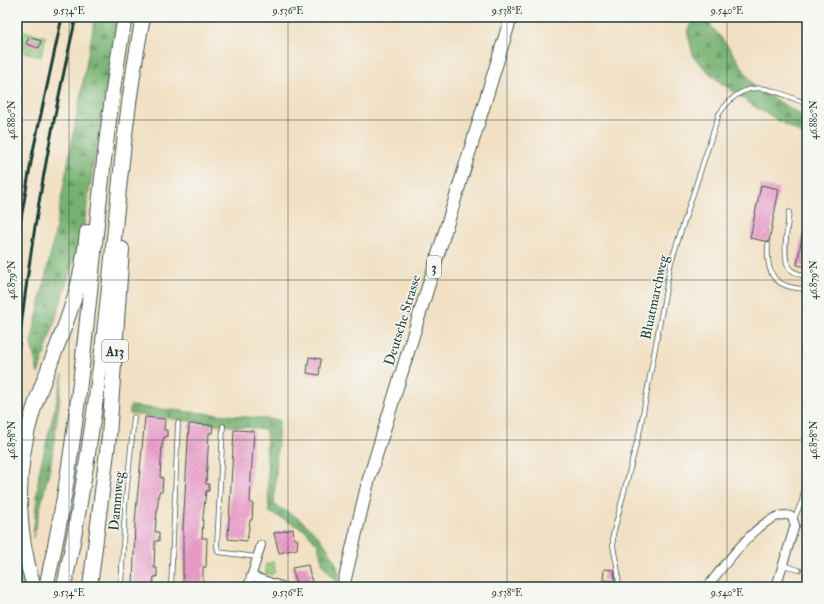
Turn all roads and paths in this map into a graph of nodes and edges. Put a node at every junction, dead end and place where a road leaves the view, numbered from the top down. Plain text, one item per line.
1 (125, 17) edge
2 (143, 17) edge
3 (510, 17) edge
4 (807, 104) edge
5 (128, 114) junction
6 (107, 142) junction
7 (789, 212) dead end
8 (768, 245) dead end
9 (807, 277) edge
10 (807, 289) edge
11 (134, 417) dead end
12 (178, 423) dead end
13 (223, 426) dead end
14 (807, 471) edge
15 (794, 520) junction
16 (261, 545) dead end
17 (257, 557) junction
18 (783, 565) junction
19 (799, 570) dead end
20 (251, 576) junction
21 (34, 587) edge
22 (46, 587) edge
23 (64, 587) edge
24 (90, 587) edge
25 (121, 587) edge
26 (171, 587) edge
27 (248, 587) edge
28 (284, 587) edge
29 (343, 587) edge
30 (618, 587) edge
31 (708, 587) edge
32 (776, 587) edge

1 - 6 highway, A13
2 - 5 highway, A13
3 - 29 main road, Deutsche Strasse / 3
4 - 30 lane, Bluatmarchweg
5 - 23 highway, A13
5 - 24 highway, A13
6 - 21 highway, A13
6 - 22 highway, A13
7 - 9 lane
8 - 10 lane
11 - 25 lane, Dammweg
12 - 26 lane
13 - 17 lane
14 - 15 lane
15 - 18 street
15 - 31 street
16 - 17 street
17 - 20 street
18 - 19 lane
18 - 32 street
20 - 27 street
20 - 28 street

